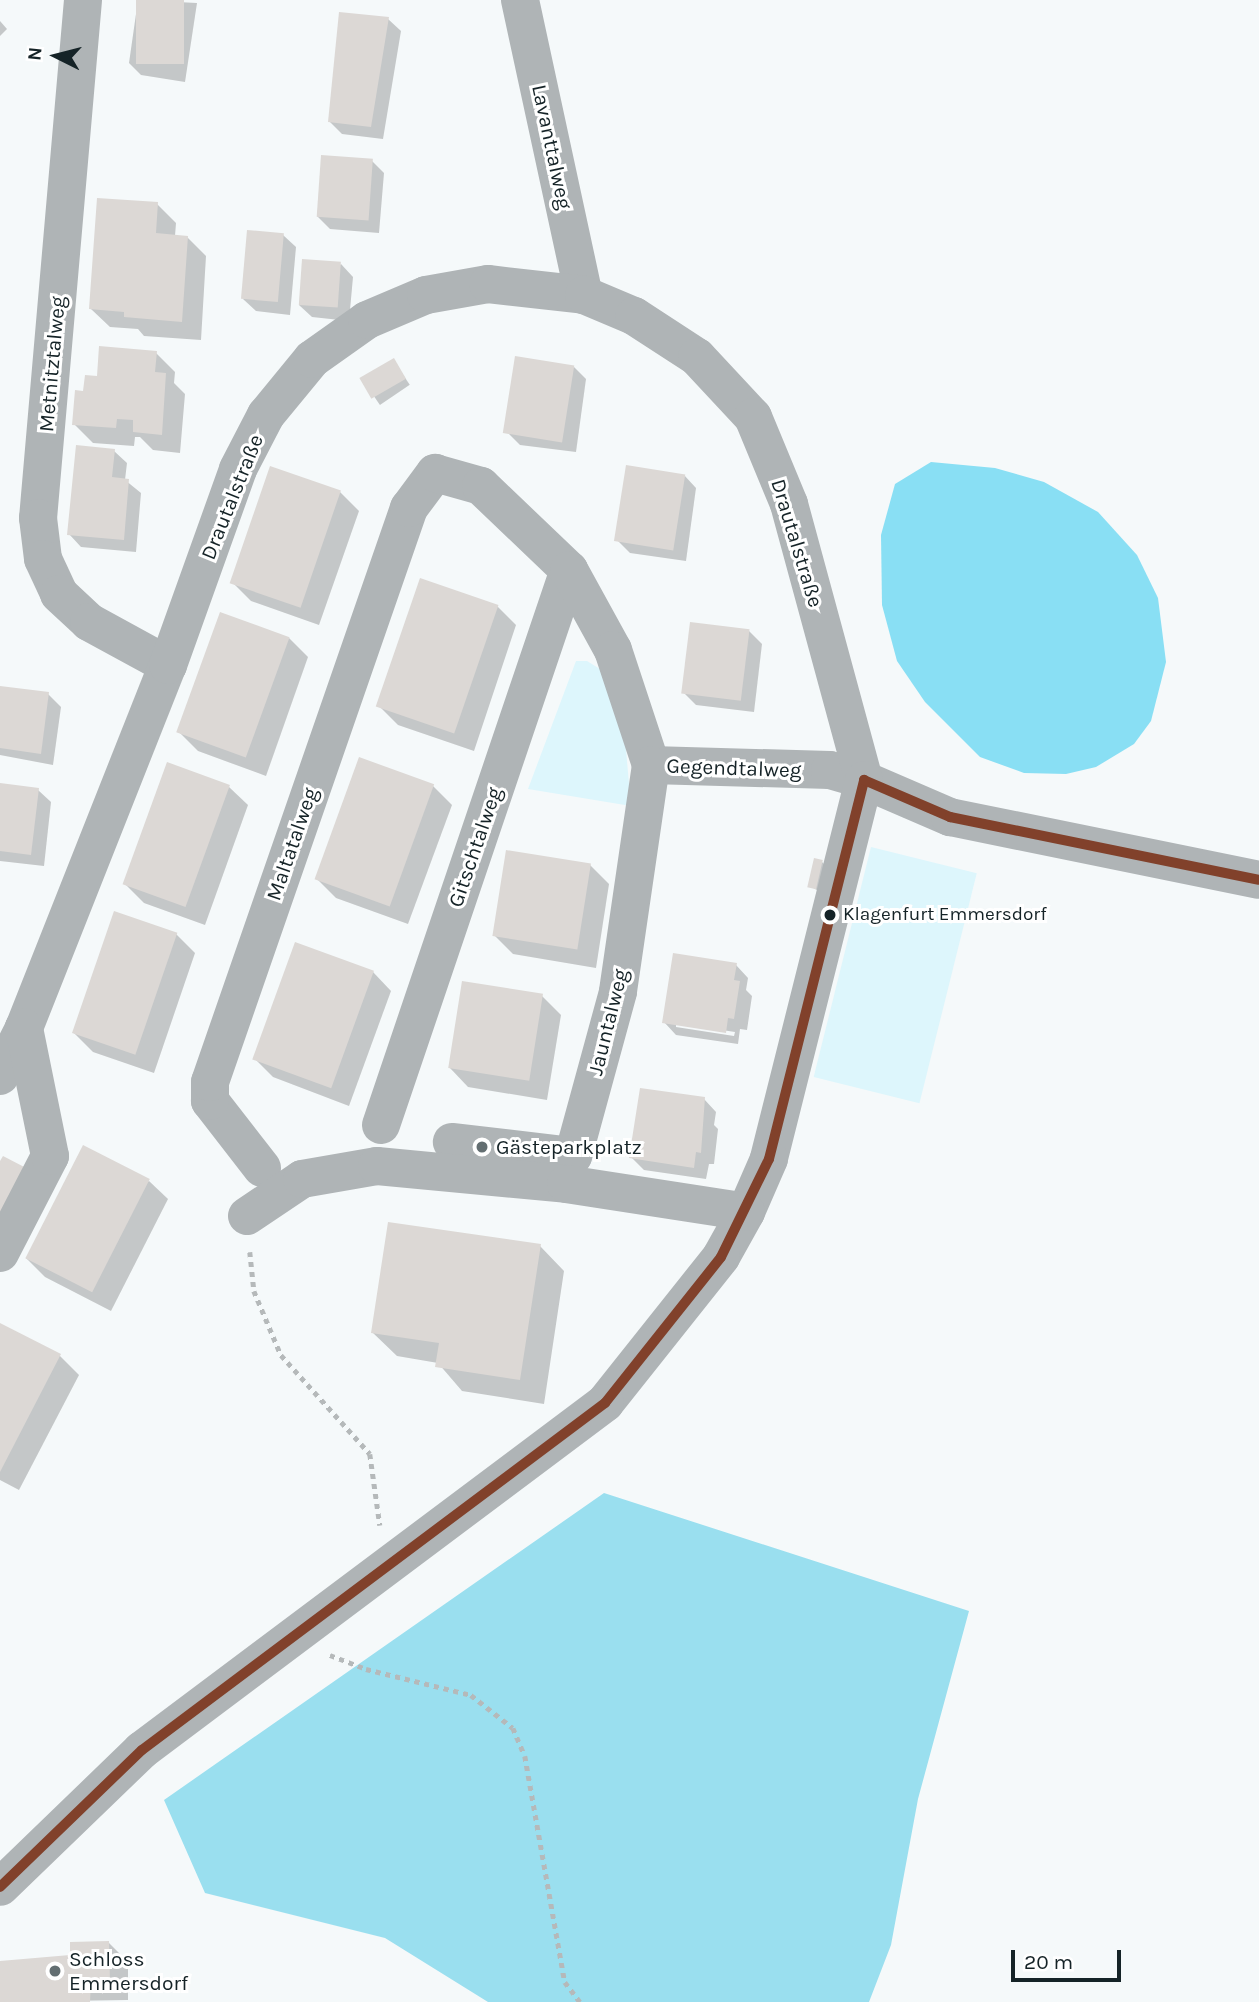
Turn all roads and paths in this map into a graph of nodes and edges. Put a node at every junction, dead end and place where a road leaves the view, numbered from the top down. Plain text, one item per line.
1 (83, 0) edge
2 (520, 0) edge
3 (584, 295) junction
4 (409, 508) joint
5 (569, 570) junction
6 (168, 665) junction
7 (652, 765) junction
8 (864, 779) junction
9 (1259, 880) edge
10 (24, 1028) junction
11 (0, 1076) edge
12 (381, 1125) dead end
13 (452, 1142) dead end
14 (262, 1168) dead end
15 (746, 1212) junction
16 (247, 1216) joint
17 (0, 1253) edge
18 (381, 1571) junction
19 (290, 1639) junction
20 (0, 1887) edge
21 (580, 2002) edge

1 - 6 street, Metnitztalweg
2 - 3 street, Lavanttalweg
3 - 6 street, Drautalstraße
3 - 8 street, Drautalstraße
4 - 5 street, Gegendtalweg
4 - 14 street, Maltatalweg
5 - 7 street, Gegendtalweg
5 - 12 street, Gitschtalweg
6 - 10 street, Drautalstraße
7 - 8 street, Gegendtalweg
7 - 13 street, Jauntalweg
8 - 9 street
8 - 15 street
10 - 11 street, Drautalstraße
10 - 17 street
15 - 16 street
15 - 18 street
16 - 18 path
18 - 19 street
19 - 20 street
19 - 21 path

